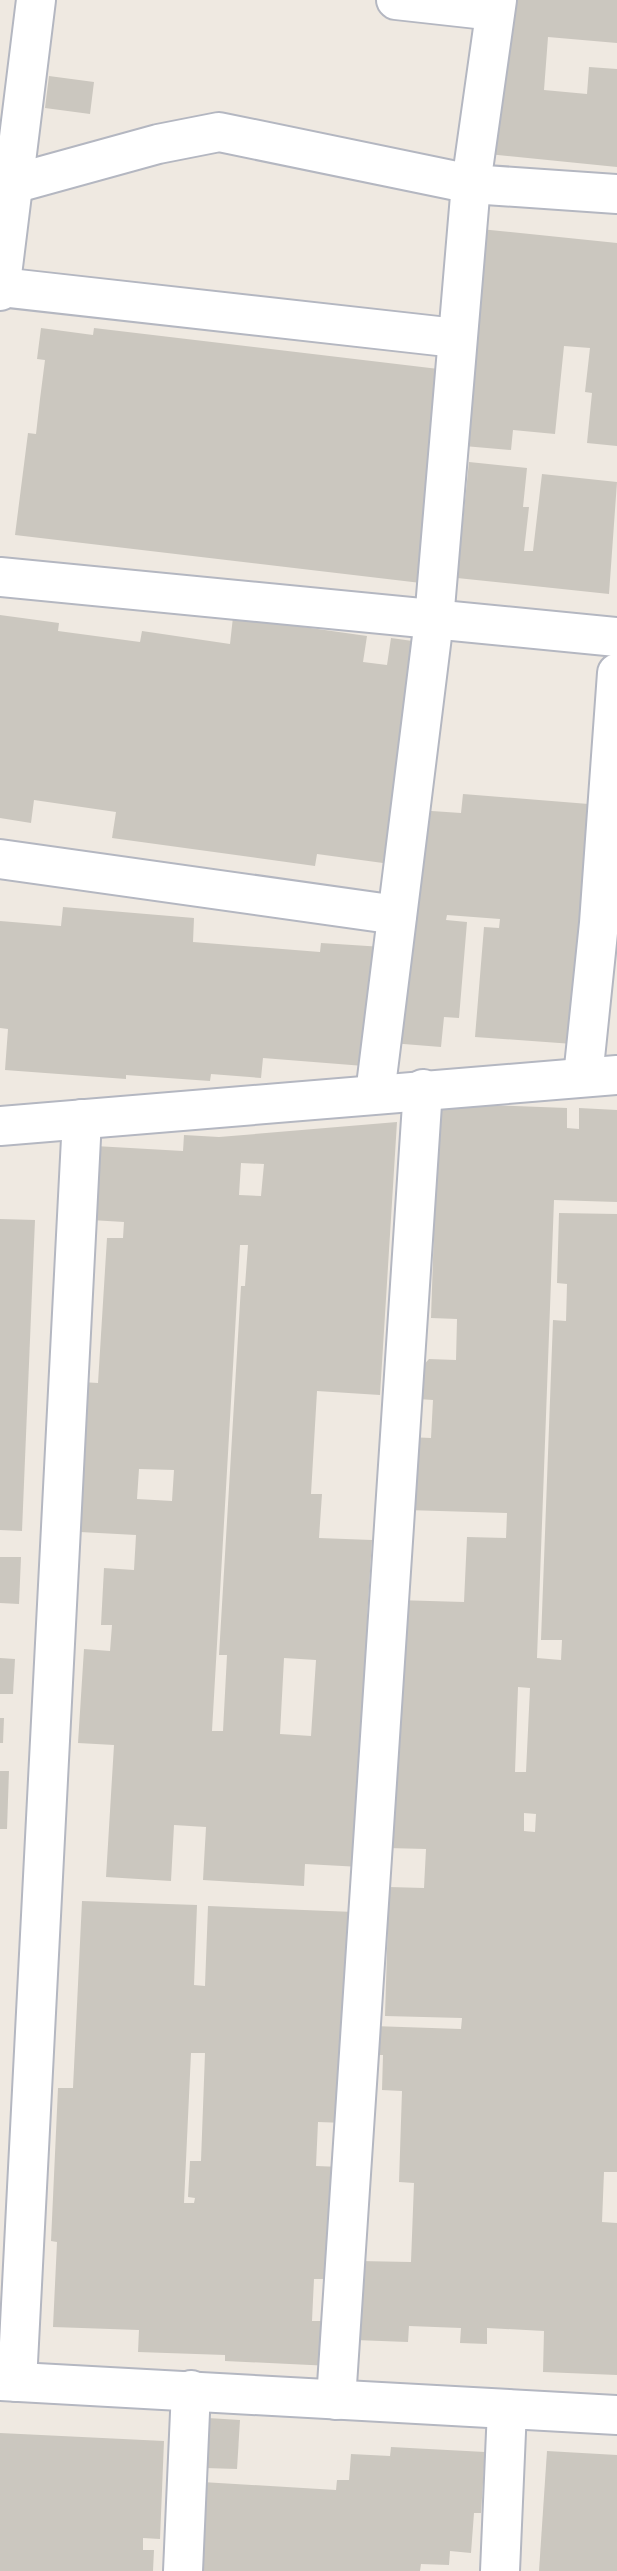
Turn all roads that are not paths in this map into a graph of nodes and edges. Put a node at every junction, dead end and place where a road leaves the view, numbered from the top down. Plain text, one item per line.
1 (36, 0) edge
2 (396, 0) edge
3 (496, 5) edge
4 (12, 92) edge
5 (13, 184) junction
6 (471, 184) junction
7 (617, 194) edge
8 (0, 289) edge
9 (456, 338) junction
10 (0, 578) edge
11 (434, 620) junction
12 (617, 637) edge
13 (617, 673) edge
14 (0, 859) edge
15 (397, 915) junction
16 (608, 924) edge
17 (600, 1076) edge
18 (423, 1089) junction
19 (375, 1094) junction
20 (82, 1119) junction
21 (0, 1126) edge
22 (9, 2382) edge
23 (191, 2390) junction
24 (336, 2400) junction
25 (507, 2409) junction
26 (617, 2415) edge
27 (183, 2571) edge
28 (500, 2571) edge

1 - 4 street
2 - 3 street
3 - 6 street
4 - 5 street
5 - 6 street
5 - 8 street
6 - 7 street
6 - 9 street
8 - 9 street
9 - 11 street
10 - 11 street
11 - 12 street
11 - 15 street
13 - 16 street
14 - 15 street
15 - 19 street
16 - 17 street
17 - 18 street
18 - 19 street
18 - 24 street
19 - 20 street
20 - 21 street
20 - 22 street
22 - 23 street
23 - 24 street
23 - 27 street
24 - 25 street
25 - 26 street
25 - 28 street

